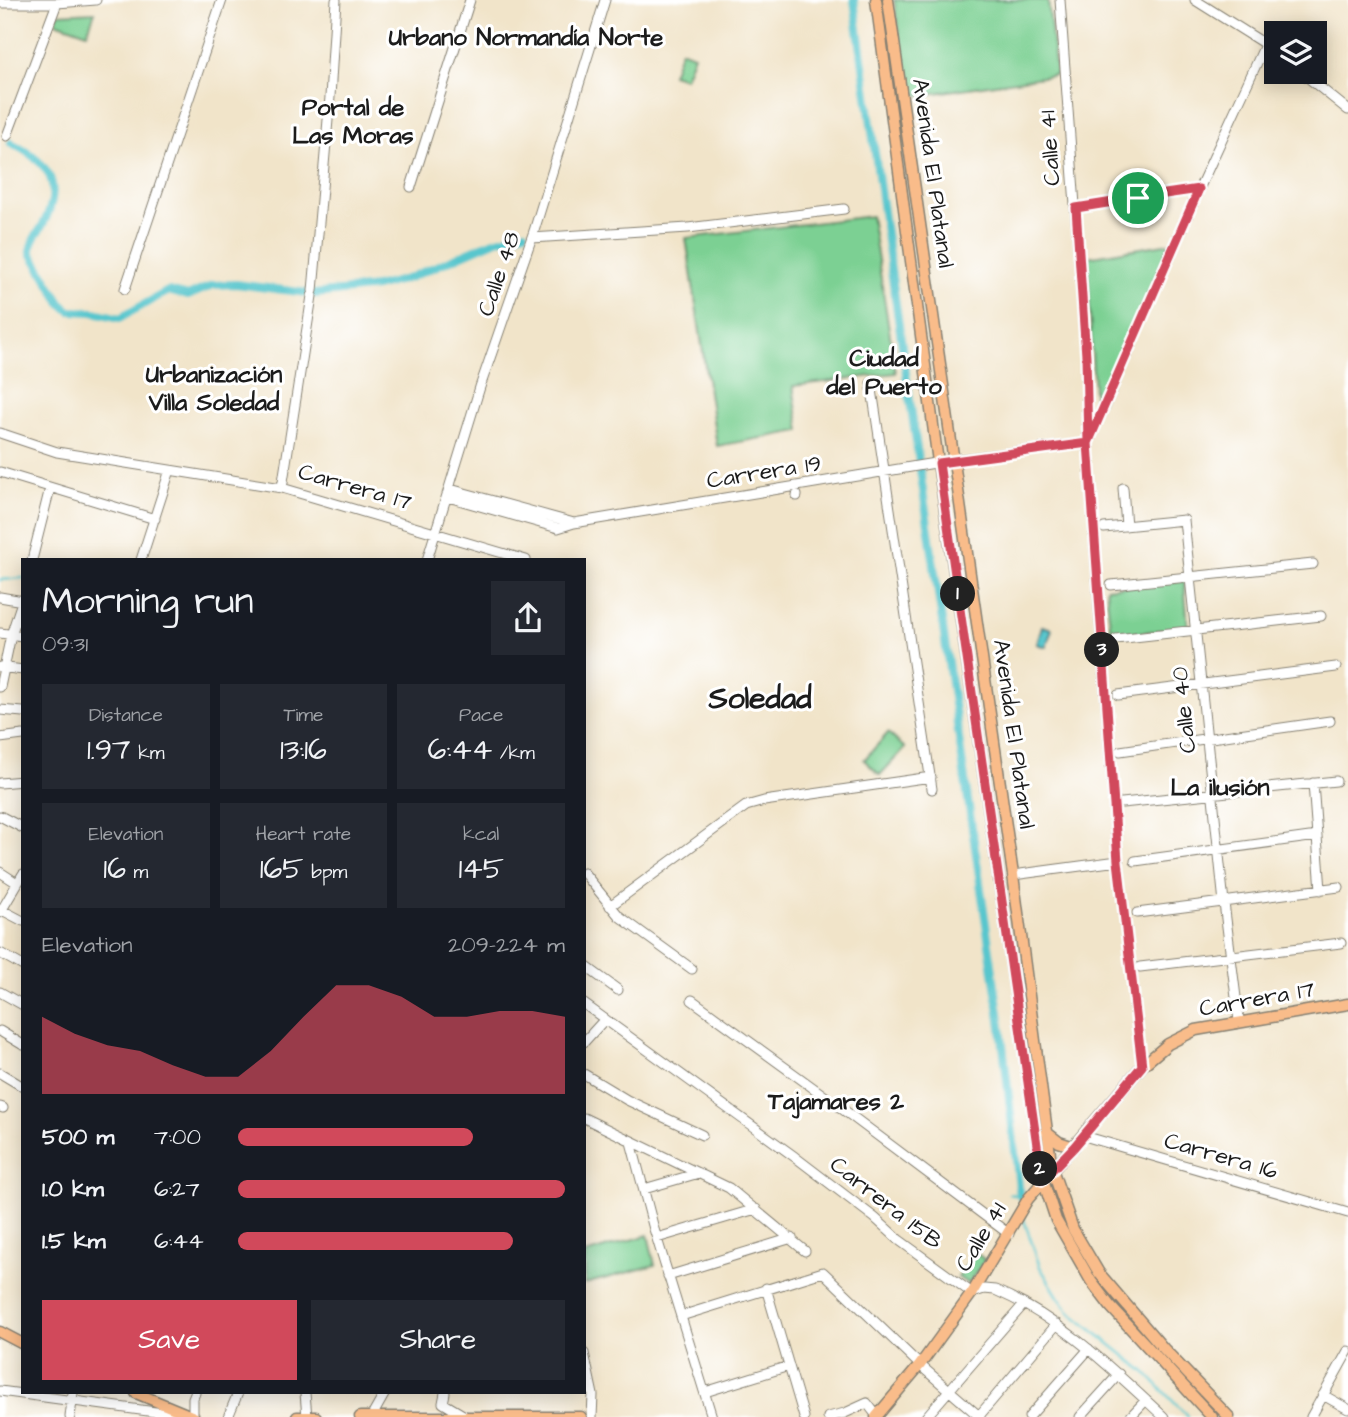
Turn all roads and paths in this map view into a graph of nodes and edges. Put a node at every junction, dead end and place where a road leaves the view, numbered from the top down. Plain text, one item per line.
1 (96, 0) edge
2 (222, 0) edge
3 (336, 0) edge
4 (470, 0) edge
5 (605, 0) edge
6 (876, 0) edge
7 (888, 0) edge
8 (1060, 0) edge
9 (1195, 0) edge
10 (27, 2) edge
11 (62, 2) edge
12 (0, 3) edge
13 (1264, 42) edge
14 (1264, 47) edge
15 (1316, 84) edge
16 (1348, 110) edge
17 (7, 136) dead end
18 (411, 187) dead end
19 (1199, 189) junction
20 (1076, 208) junction
21 (844, 209) dead end
22 (532, 237) junction
23 (125, 289) dead end
24 (872, 383) dead end
25 (0, 433) edge
26 (1088, 443) junction
27 (953, 460) junction
28 (935, 463) junction
29 (170, 470) junction
30 (886, 471) junction
31 (0, 472) edge
32 (50, 488) junction
33 (282, 488) junction
34 (1124, 488) dead end
35 (449, 493) junction
36 (155, 519) junction
37 (1126, 526) junction
38 (1104, 528) dead end
39 (437, 532) junction
40 (32, 558) edge
41 (142, 558) edge
42 (428, 558) edge
43 (520, 558) edge
44 (1313, 564) dead end
45 (1188, 576) junction
46 (1111, 584) dead end
47 (0, 597) edge
48 (21, 600) edge
49 (21, 606) edge
50 (1321, 616) dead end
51 (1194, 630) junction
52 (0, 633) edge
53 (11, 635) junction
54 (21, 636) edge
55 (1116, 639) dead end
56 (1336, 667) dead end
57 (2, 668) edge
58 (21, 670) edge
59 (1201, 684) junction
60 (0, 687) edge
61 (1118, 695) dead end
62 (0, 710) edge
63 (21, 712) edge
64 (1329, 721) dead end
65 (21, 736) edge
66 (0, 738) edge
67 (1207, 738) junction
68 (1120, 751) dead end
69 (931, 777) junction
70 (21, 781) edge
71 (1336, 781) dead end
72 (0, 783) edge
73 (1313, 783) junction
74 (932, 789) dead end
75 (1213, 793) junction
76 (1122, 803) dead end
77 (0, 816) edge
78 (21, 827) edge
79 (1317, 836) junction
80 (1218, 849) junction
81 (1135, 860) dead end
82 (1118, 861) junction
83 (0, 872) edge
84 (586, 876) edge
85 (1013, 876) junction
86 (21, 877) edge
87 (17, 883) junction
88 (1339, 887) dead end
89 (1321, 890) junction
90 (1224, 903) junction
91 (610, 906) junction
92 (1, 911) edge
93 (1138, 913) dead end
94 (21, 920) edge
95 (1341, 943) dead end
96 (0, 953) edge
97 (1230, 955) junction
98 (21, 965) edge
99 (586, 966) edge
100 (1140, 967) dead end
101 (692, 969) dead end
102 (618, 990) dead end
103 (0, 992) edge
104 (692, 1000) dead end
105 (21, 1004) edge
106 (1348, 1004) edge
107 (586, 1005) edge
108 (605, 1019) junction
109 (1239, 1021) junction
110 (0, 1031) edge
111 (586, 1040) edge
112 (21, 1044) edge
113 (1142, 1066) junction
114 (0, 1073) edge
115 (586, 1075) edge
116 (20, 1085) dead end
117 (586, 1119) edge
118 (1046, 1132) junction
119 (702, 1135) dead end
120 (1084, 1136) junction
121 (631, 1142) junction
122 (1074, 1147) junction
123 (1052, 1169) junction
124 (700, 1172) junction
125 (1042, 1180) junction
126 (644, 1189) junction
127 (756, 1209) junction
128 (1348, 1213) edge
129 (1009, 1234) junction
130 (657, 1238) junction
131 (792, 1238) junction
132 (805, 1251) dead end
133 (668, 1276) junction
134 (766, 1288) junction
135 (972, 1293) junction
136 (1024, 1304) junction
137 (681, 1315) junction
138 (1057, 1324) junction
139 (0, 1332) edge
140 (21, 1343) edge
141 (1089, 1349) junction
142 (1348, 1352) edge
143 (586, 1362) edge
144 (920, 1365) junction
145 (789, 1366) junction
146 (1119, 1374) junction
147 (950, 1390) junction
148 (0, 1391) edge
149 (705, 1392) junction
150 (21, 1393) edge
151 (36, 1394) edge
152 (195, 1394) edge
153 (238, 1394) edge
154 (305, 1394) edge
155 (384, 1394) edge
156 (445, 1394) edge
157 (1323, 1395) junction
158 (153, 1396) edge
159 (72, 1397) edge
160 (1146, 1400) junction
161 (1348, 1409) edge
162 (307, 1416) edge
163 (372, 1416) edge
164 (466, 1416) edge
165 (561, 1416) edge
166 (877, 1416) edge
167 (70, 1417) edge
168 (194, 1417) edge
169 (228, 1417) edge
170 (297, 1417) edge
171 (316, 1417) edge
172 (360, 1417) edge
173 (439, 1417) edge
174 (581, 1417) edge
175 (592, 1417) edge
176 (712, 1417) edge
177 (804, 1417) edge
178 (828, 1417) edge
179 (926, 1417) edge
180 (979, 1417) edge
181 (1029, 1417) edge
182 (1080, 1417) edge
183 (1130, 1417) edge
184 (1164, 1417) edge
185 (1212, 1417) edge
186 (1229, 1417) edge
187 (1311, 1417) edge

1 - 11 street
2 - 23 street
3 - 33 street
4 - 18 street
5 - 22 street, Calle 48
6 - 28 main road, Avenida El Platanal
7 - 27 main road, Avenida El Platanal
8 - 20 street, Calle 41
9 - 13 street
10 - 11 street
10 - 12 street
11 - 17 street
14 - 19 street
15 - 16 street
19 - 20 street
19 - 26 street
20 - 26 street, Calle 41
21 - 22 street
22 - 35 street, Calle 48
24 - 30 street
25 - 29 street, Carrera 17
26 - 27 street, Carrera 19
26 - 82 street, Calle 41
27 - 28 street, Carrera 19
27 - 85 main road, Avenida El Platanal
28 - 30 street, Carrera 19
28 - 125 main road, Avenida El Platanal
29 - 33 street, Carrera 17
29 - 36 street
30 - 35 street, Carrera 19
30 - 69 street
31 - 32 street
32 - 36 street
32 - 40 street
33 - 39 street, Carrera 17
34 - 37 street
35 - 39 street, Calle 48
36 - 41 street
37 - 38 street
37 - 45 street, Calle 40
39 - 42 street, Calle 48
39 - 43 street, Carrera 17
44 - 45 street
45 - 46 street
45 - 51 street, Calle 40
47 - 48 street
49 - 53 street
50 - 51 street
51 - 55 street
51 - 59 street, Calle 40
52 - 53 street
53 - 54 street
53 - 57 street
56 - 59 street
57 - 58 street
57 - 60 street
59 - 61 street
59 - 67 street, Calle 40
62 - 63 street
64 - 67 street
65 - 66 street
67 - 68 street
67 - 75 street, Calle 40
69 - 74 street
69 - 91 street
70 - 72 street
71 - 73 street
73 - 75 street
73 - 79 street
75 - 76 street
75 - 80 street, Calle 40
77 - 78 street
79 - 80 street
79 - 89 street
80 - 81 street
80 - 90 street, Calle 40
82 - 85 street
82 - 113 street, Calle 41
83 - 87 street
84 - 91 street
85 - 118 main road, Avenida El Platanal
86 - 87 street
87 - 92 street
88 - 89 street
89 - 90 street
90 - 93 street
90 - 97 street, Calle 40
91 - 101 street
92 - 94 street
95 - 97 street
96 - 98 street
97 - 100 street
97 - 109 street, Calle 40
99 - 102 street
103 - 105 street
104 - 129 street
106 - 109 main road, Carrera 17
107 - 108 street, Carrera 15B
108 - 111 street
108 - 135 street, Carrera 15B
109 - 113 main road, Carrera 17
110 - 112 street
113 - 120 main road, Calle 41
114 - 116 street
115 - 119 street
117 - 121 street
118 - 122 main road
118 - 123 main road, Avenida El Platanal
120 - 122 main road, Calle 41
120 - 128 street, Carrera 16
121 - 124 street
121 - 126 street
122 - 123 main road, Calle 41
123 - 125 main road, Calle 41
123 - 186 main road, Avenida El Platanal
124 - 126 street
124 - 127 street
125 - 129 main road, Calle 41
125 - 185 main road, Avenida El Platanal
126 - 130 street
127 - 130 street
127 - 131 street
129 - 135 main road, Calle 41
130 - 133 street
131 - 132 street
131 - 133 street
133 - 137 street
134 - 137 street
134 - 144 street
134 - 145 street
135 - 136 street
135 - 144 main road, Calle 41
136 - 138 street
136 - 147 street
137 - 149 street
138 - 141 street
138 - 180 street
139 - 140 main road
141 - 146 street
141 - 181 street
142 - 157 street
143 - 175 street
144 - 147 street
144 - 166 main road, Calle 41
145 - 149 street
145 - 177 street
146 - 160 street
146 - 182 street
147 - 179 street
147 - 180 street
148 - 150 street
149 - 176 street
151 - 159 street
152 - 168 street
153 - 169 street
154 - 162 street
155 - 163 street
156 - 164 street
157 - 161 street
157 - 187 street
158 - 168 main road
159 - 167 street
159 - 168 street
160 - 183 street
160 - 184 street
162 - 170 main road
162 - 171 main road
163 - 172 main road
163 - 173 main road
164 - 165 main road
164 - 173 main road
165 - 174 main road
166 - 178 street

